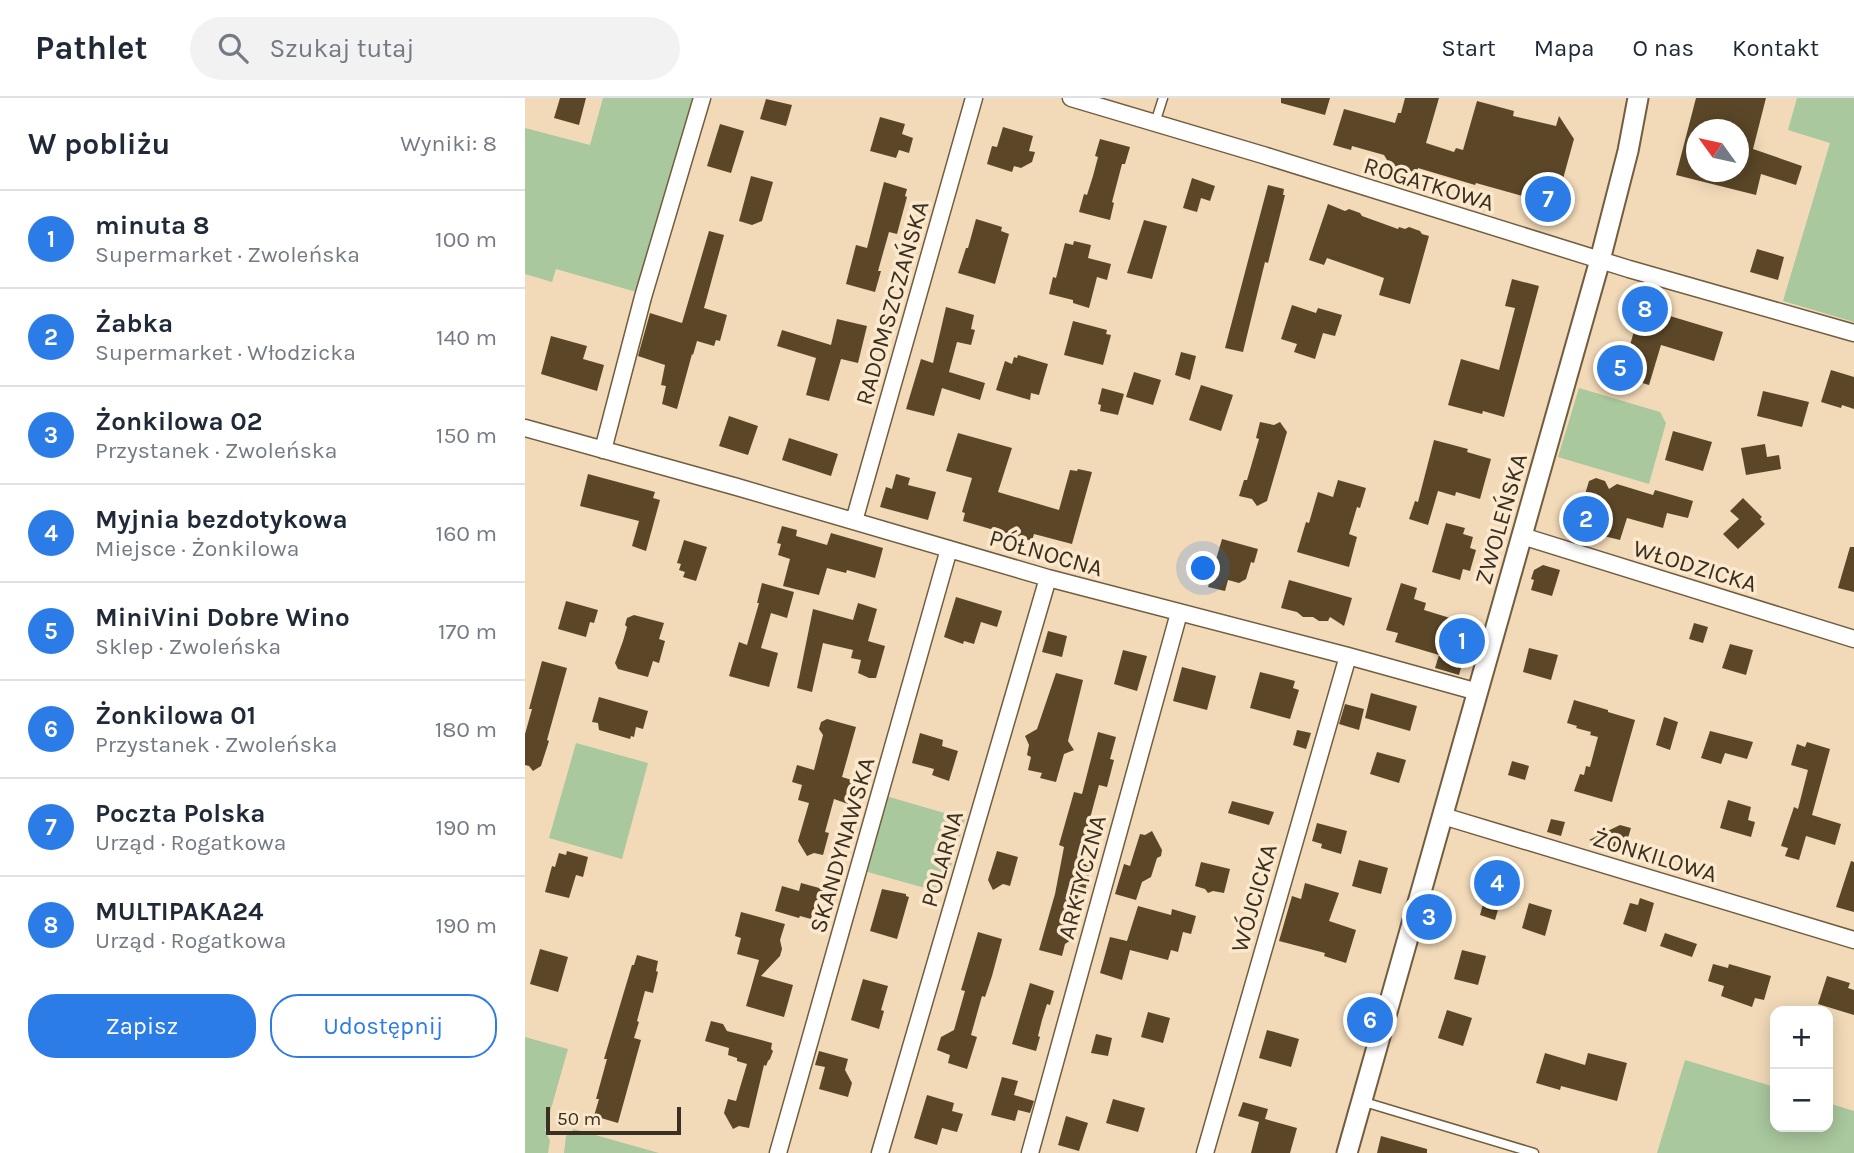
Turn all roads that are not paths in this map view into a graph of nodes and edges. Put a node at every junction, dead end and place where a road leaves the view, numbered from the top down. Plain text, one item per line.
1 (702, 98) edge
2 (974, 98) edge
3 (1071, 98) edge
4 (1163, 98) edge
5 (1638, 98) edge
6 (1155, 123) junction
7 (1600, 260) junction
8 (1854, 333) edge
9 (525, 428) edge
10 (603, 450) junction
11 (854, 521) junction
12 (1522, 536) junction
13 (949, 549) junction
14 (1048, 578) junction
15 (1179, 613) junction
16 (1854, 639) edge
17 (1348, 656) junction
18 (1478, 692) junction
19 (1443, 816) junction
20 (1854, 940) edge
21 (1361, 1101) junction
22 (778, 1153) edge
23 (880, 1153) edge
24 (1030, 1153) edge
25 (1205, 1153) edge
26 (1347, 1153) edge
27 (1534, 1153) edge

1 - 10 street
2 - 11 street, RADOMSZCZAŃSKA
3 - 6 street, ROGATKOWA
4 - 6 lane
5 - 7 street, ZWOLEŃSKA
6 - 7 street, ROGATKOWA
7 - 8 street, ROGATKOWA
7 - 12 street, ZWOLEŃSKA
9 - 10 street, PÓŁNOCNA
10 - 11 street, PÓŁNOCNA
11 - 13 street, PÓŁNOCNA
12 - 16 street, WŁODZICKA
12 - 18 street, ZWOLEŃSKA
13 - 14 street, PÓŁNOCNA
13 - 22 street, SKANDYNAWSKA
14 - 15 street, PÓŁNOCNA
14 - 23 street, POLARNA
15 - 17 street, PÓŁNOCNA
15 - 24 street, ARKTYCZNA
17 - 18 street, PÓŁNOCNA
17 - 25 street, WÓJCICKA
18 - 19 street, ZWOLEŃSKA
19 - 20 street, ŻONKILOWA
19 - 21 street, ZWOLEŃSKA
21 - 26 street, ZWOLEŃSKA
21 - 27 lane

